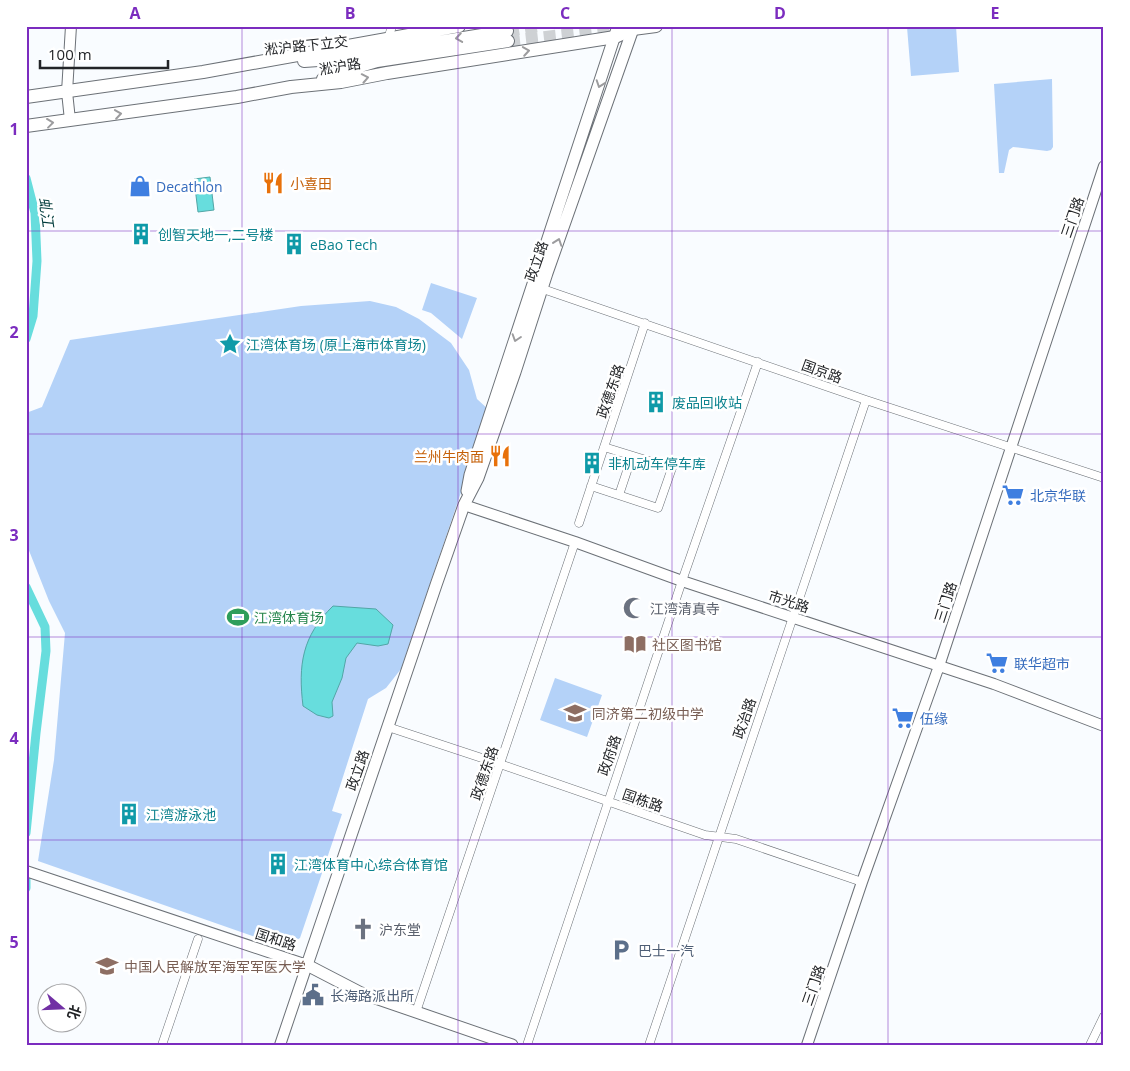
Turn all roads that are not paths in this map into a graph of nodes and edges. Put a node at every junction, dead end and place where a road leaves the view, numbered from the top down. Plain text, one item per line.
1 (71, 26) edge
2 (392, 26) edge
3 (459, 26) edge
4 (656, 26) edge
5 (634, 28) edge
6 (617, 32) edge
7 (388, 39) junction
8 (226, 68) junction
9 (291, 87) junction
10 (66, 92) junction
11 (29, 93) edge
12 (70, 120) junction
13 (28, 125) edge
14 (1104, 166) edge
15 (538, 287) junction
16 (645, 323) junction
17 (758, 362) junction
18 (866, 400) junction
19 (604, 447) junction
20 (1011, 447) junction
21 (632, 456) junction
22 (1104, 478) edge
23 (592, 486) junction
24 (619, 495) junction
25 (464, 505) junction
26 (579, 523) dead end
27 (575, 542) junction
28 (682, 581) junction
29 (792, 616) junction
30 (939, 666) junction
31 (1104, 726) edge
32 (388, 727) junction
33 (500, 764) junction
34 (607, 801) junction
35 (718, 836) junction
36 (26, 871) edge
37 (862, 882) junction
38 (198, 939) dead end
39 (307, 965) junction
40 (416, 1012) junction
41 (1104, 1016) edge
42 (162, 1045) edge
43 (280, 1045) edge
44 (512, 1045) edge
45 (527, 1045) edge
46 (649, 1045) edge
47 (807, 1045) edge
48 (1090, 1045) edge

1 - 10 street
2 - 7 street
3 - 7 main road, 淞沪路
4 - 5 main road, 淞沪路
5 - 6 main road, 淞沪路
15 -> 5 main road, 政立路
9 -> 6 main road, 淞沪路
6 -> 15 main road, 政立路
7 - 8 main road, 淞沪路
9 -> 8 main road, 淞沪路下立交
8 - 10 main road, 淞沪路
12 -> 9 main road, 淞沪路
10 - 11 main road, 淞沪路
10 - 12 street
13 -> 12 main road, 淞沪路
14 - 20 street, 三门路
15 - 16 street, 国京路
15 - 25 main road, 政立路
16 - 17 street, 国京路
16 - 19 street, 政德东路
17 - 18 street, 国京路
17 - 28 street, 政府路
18 - 20 street, 国京路
18 - 29 street, 政治路
19 - 21 street
19 - 23 street, 政德东路
20 - 22 street, 国京路
20 - 30 street, 三门路
21 - 24 street
21 - 24 street
23 - 24 street
23 - 26 street, 政德东路
25 - 27 street, 市光路
25 - 32 main road, 政立路
27 - 28 street, 市光路
27 - 33 street, 政德东路
28 - 29 street, 市光路
28 - 34 street, 政府路
29 - 30 street, 市光路
29 - 35 street, 政治路
30 - 31 street, 市光路
30 - 37 street, 三门路
32 - 33 street, 国栋路
32 - 39 main road, 政立路
33 - 34 street, 国栋路
33 - 40 street, 政德东路
34 - 35 street, 国栋路
34 - 45 street, 政府路
35 - 37 street, 国栋路
35 - 46 street, 政治路
36 - 39 street, 国和路
37 - 47 street, 三门路
38 - 42 street
39 - 40 main road, 国和路
39 - 43 street, 政立路
40 - 44 main road, 国和路
41 - 48 street

